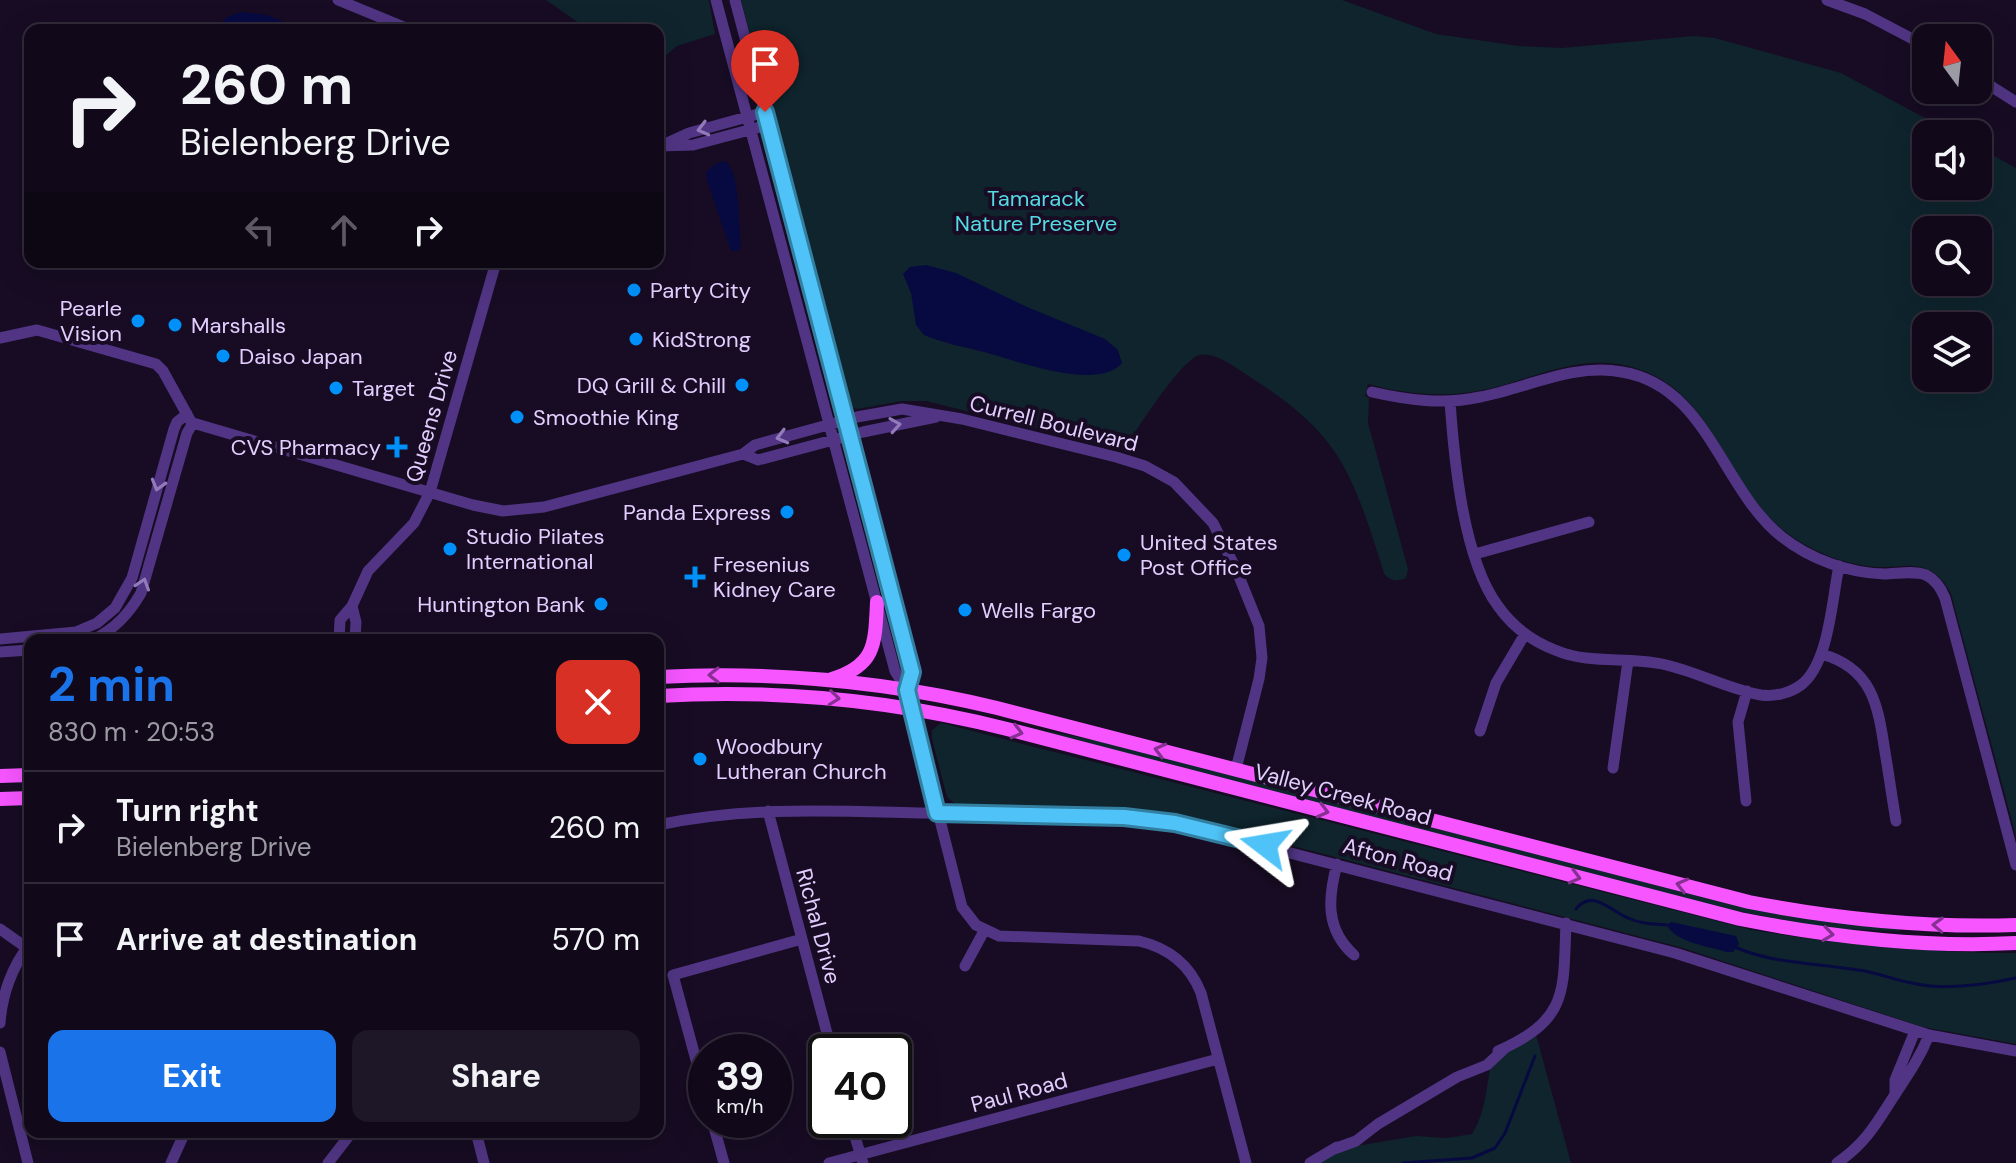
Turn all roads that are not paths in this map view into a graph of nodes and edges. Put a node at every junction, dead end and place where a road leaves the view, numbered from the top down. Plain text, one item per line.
1 (338, 0) edge
2 (716, 0) edge
3 (735, 0) edge
4 (1827, 0) edge
5 (396, 24) edge
6 (1912, 39) edge
7 (1992, 85) edge
8 (2014, 97) edge
9 (765, 112) junction
10 (747, 117) junction
11 (768, 125) junction
12 (751, 130) junction
13 (664, 144) edge
14 (664, 146) edge
15 (494, 268) edge
16 (0, 338) edge
17 (1372, 392) dead end
18 (1450, 401) junction
19 (940, 416) junction
20 (190, 419) junction
21 (846, 420) junction
22 (828, 425) junction
23 (850, 435) junction
24 (833, 440) junction
25 (743, 454) junction
26 (430, 492) junction
27 (1589, 522) dead end
28 (1475, 554) junction
29 (1839, 566) junction
30 (877, 602) junction
31 (352, 606) junction
32 (66, 634) edge
33 (104, 634) edge
34 (339, 634) edge
35 (355, 634) edge
36 (1525, 634) junction
37 (24, 638) edge
38 (0, 639) edge
39 (24, 650) edge
40 (0, 652) edge
41 (1821, 654) junction
42 (1628, 661) junction
43 (664, 677) edge
44 (829, 680) junction
45 (907, 690) junction
46 (1747, 691) junction
47 (664, 696) edge
48 (911, 708) junction
49 (1480, 731) dead end
50 (1613, 768) dead end
51 (1236, 769) junction
52 (24, 775) edge
53 (0, 776) edge
54 (24, 798) edge
55 (0, 799) edge
56 (1746, 801) dead end
57 (768, 811) junction
58 (937, 813) junction
59 (1896, 821) dead end
60 (664, 824) edge
61 (1337, 864) junction
62 (2016, 865) edge
63 (1566, 923) junction
64 (2016, 925) edge
65 (0, 929) edge
66 (984, 931) junction
67 (802, 939) junction
68 (2016, 943) edge
69 (24, 944) edge
70 (24, 954) edge
71 (1354, 955) dead end
72 (965, 966) dead end
73 (0, 1023) edge
74 (1915, 1031) junction
75 (689, 1034) edge
76 (827, 1034) edge
77 (1929, 1035) junction
78 (2016, 1051) edge
79 (0, 1052) edge
80 (1218, 1059) junction
81 (1895, 1095) junction
82 (182, 1138) edge
83 (347, 1138) edge
84 (478, 1138) edge
85 (717, 1138) edge
86 (856, 1138) edge
87 (862, 1159) edge
88 (28, 1163) edge
89 (171, 1163) edge
90 (328, 1163) edge
91 (484, 1163) edge
92 (724, 1163) edge
93 (829, 1163) edge
94 (1246, 1163) edge
95 (1310, 1163) edge
96 (1837, 1163) edge

1 - 5 street
2 - 10 street
3 - 9 street
4 - 6 street
7 - 8 street
9 - 10 street
9 - 11 street
10 - 12 street
10 -> 13 street
11 - 12 street
11 - 21 street
12 - 14 street
12 - 22 street
15 - 26 street, Queens Drive
16 - 20 street
17 - 18 street
18 - 28 street
18 - 29 street
19 - 21 street, Currell Boulevard
23 -> 19 street, Currell Boulevard
19 - 51 street, Currell Boulevard
20 - 26 street, Currell Boulevard
20 -> 32 street
33 -> 20 street
21 - 22 street, Currell Boulevard
21 - 23 street
22 - 24 street
22 -> 25 street, Currell Boulevard
23 - 24 street, Currell Boulevard
23 - 45 street
24 - 25 street, Currell Boulevard
24 - 30 street
25 - 26 street, Currell Boulevard
26 - 31 street, Queens Drive
27 - 28 street
28 - 36 street
29 - 41 street
29 - 62 street
30 - 44 main road
30 - 45 street
31 - 34 street, Queens Drive
31 - 35 street
36 - 42 street
36 - 49 street
37 - 38 street
39 - 40 street
41 - 46 street
41 - 59 street
42 - 46 street
42 - 50 street
44 -> 43 main road, Valley Creek Road
44 - 45 main road, Valley Creek Road
45 - 48 street
51 -> 45 main road, Valley Creek Road
46 - 56 street
47 -> 48 main road, Valley Creek Road
48 - 58 street
48 -> 68 main road, Valley Creek Road
64 -> 51 main road, Valley Creek Road
52 - 53 main road
54 - 55 main road
57 - 58 street, Afton Road
57 - 60 street, Afton Road
57 - 67 street, Richal Drive
58 - 61 street, Afton Road
58 - 66 street
61 - 63 street, Afton Road
61 - 71 street
63 - 74 street, Afton Road
63 - 95 street
65 - 69 street
66 - 72 street
66 - 80 street
67 - 75 street
67 - 76 street, Richal Drive
70 - 73 street
74 - 77 street, Afton Road
74 - 81 street
77 - 78 street, Afton Road
77 - 81 street
79 - 88 street
80 - 87 street, Paul Road
80 - 94 street
81 - 96 street
82 - 89 street
83 - 90 street
84 - 91 street
85 - 92 street
86 - 87 street
87 - 93 street, Paul Road

